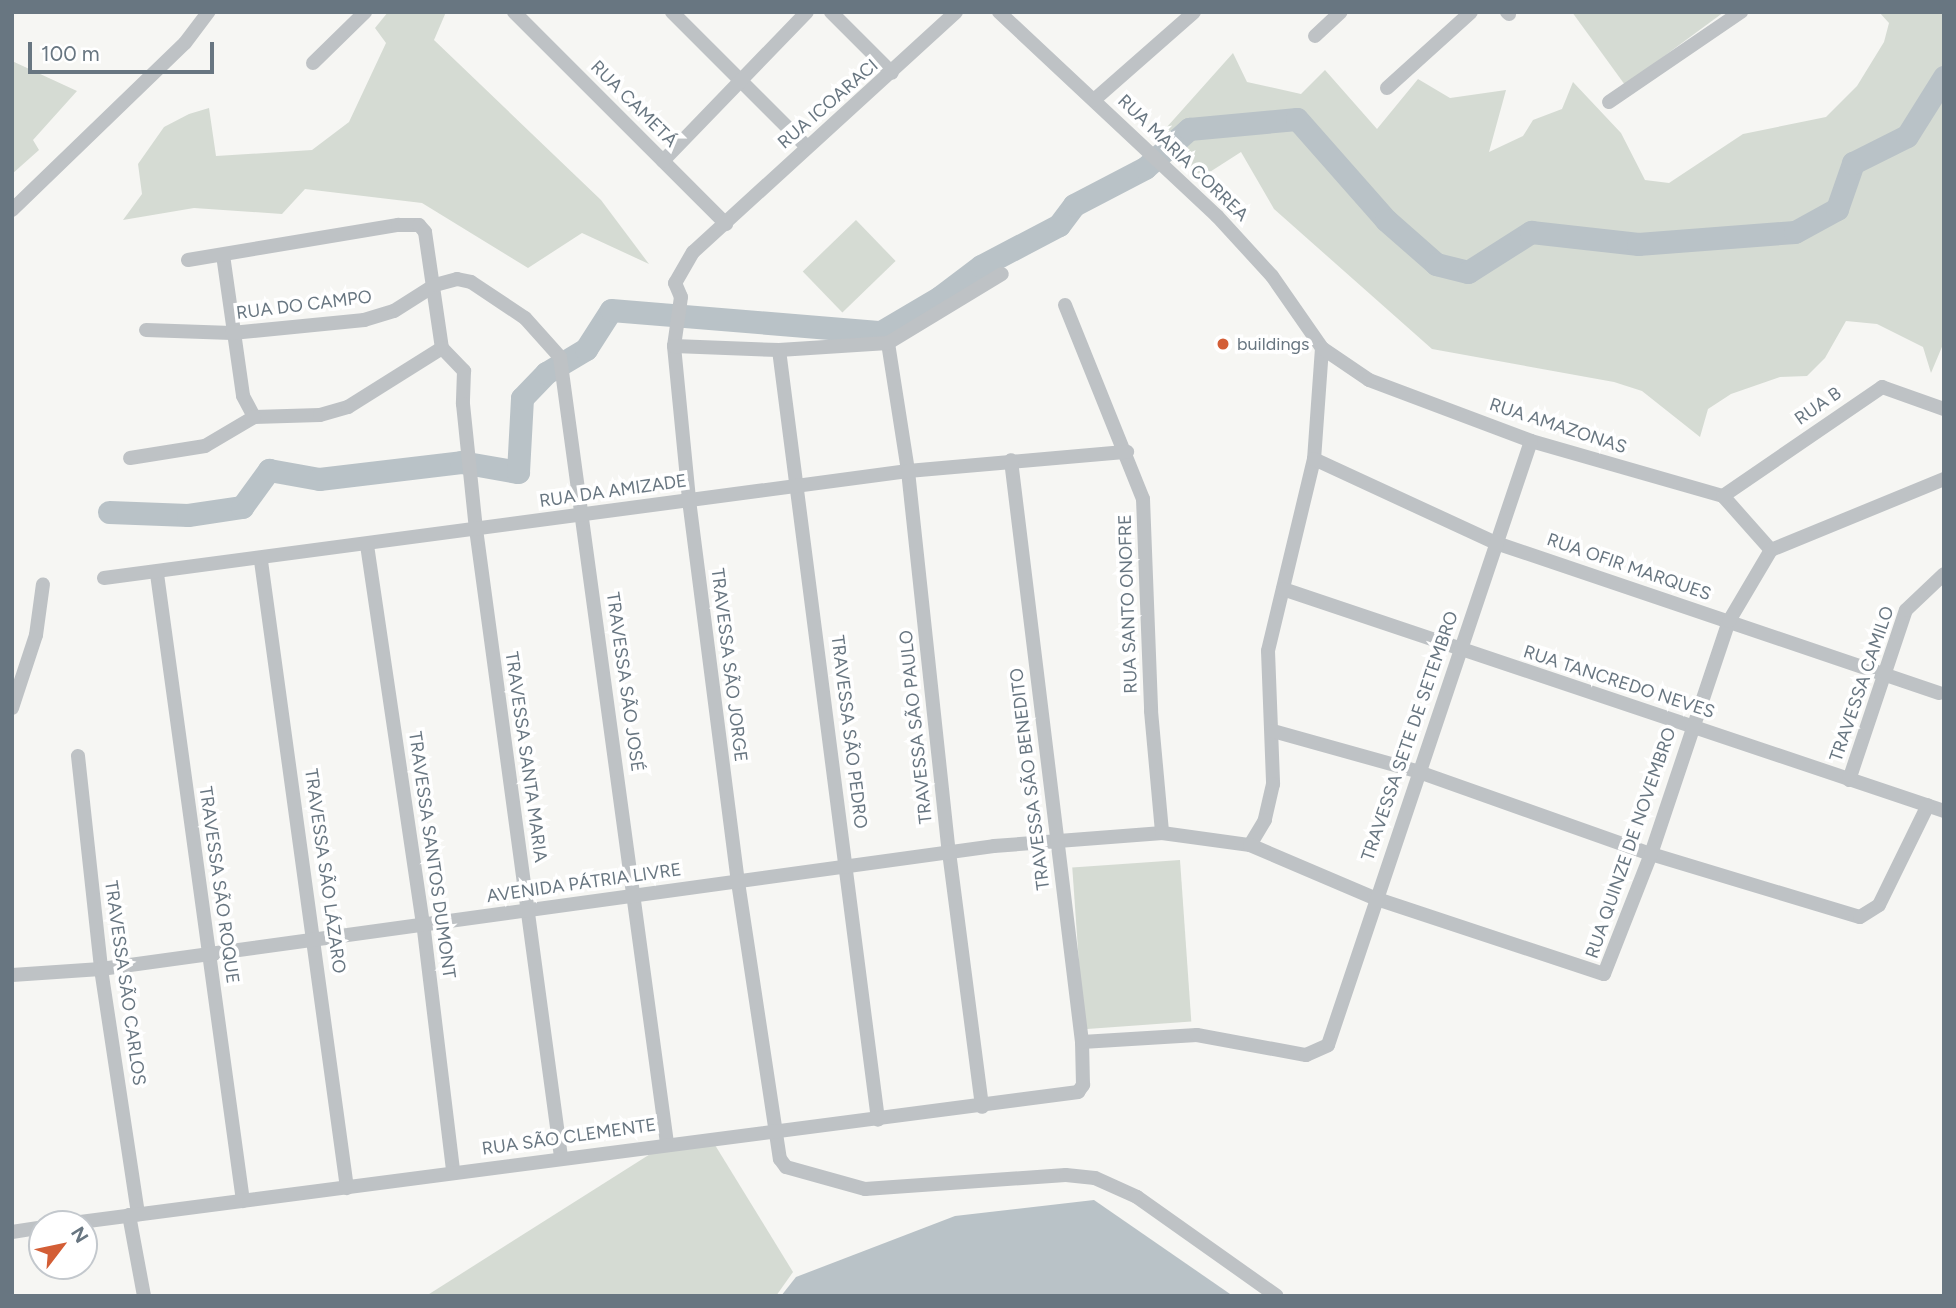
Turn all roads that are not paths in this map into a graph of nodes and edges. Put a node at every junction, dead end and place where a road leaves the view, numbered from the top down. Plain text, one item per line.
1 (208, 12) edge
2 (365, 12) edge
3 (514, 12) edge
4 (672, 12) edge
5 (807, 12) edge
6 (831, 12) edge
7 (956, 12) edge
8 (999, 12) edge
9 (1194, 12) edge
10 (1341, 12) edge
11 (1471, 12) edge
12 (1741, 12) edge
13 (1315, 36) dead end
14 (313, 63) dead end
15 (892, 73) junction
16 (742, 79) junction
17 (1387, 88) dead end
18 (1094, 100) junction
19 (1609, 102) dead end
20 (807, 147) junction
21 (663, 161) junction
22 (12, 210) edge
23 (726, 224) junction
24 (223, 255) junction
25 (187, 260) dead end
26 (1002, 274) dead end
27 (457, 279) joint
28 (435, 285) junction
29 (1065, 305) dead end
30 (146, 330) dead end
31 (232, 333) junction
32 (888, 343) junction
33 (674, 346) junction
34 (442, 348) junction
35 (1322, 348) junction
36 (779, 350) junction
37 (1944, 408) edge
38 (254, 417) junction
39 (1531, 440) junction
40 (1127, 452) junction
41 (130, 458) dead end
42 (1314, 459) junction
43 (1012, 460) junction
44 (908, 471) junction
45 (1944, 479) edge
46 (798, 487) junction
47 (1723, 496) junction
48 (689, 500) junction
49 (583, 515) junction
50 (476, 529) junction
51 (1496, 543) junction
52 (367, 545) junction
53 (1771, 550) junction
54 (261, 561) junction
55 (156, 574) junction
56 (1944, 574) edge
57 (104, 578) dead end
58 (43, 584) dead end
59 (1283, 589) junction
60 (1729, 621) junction
61 (1460, 650) junction
62 (1885, 675) junction
63 (1939, 693) dead end
64 (12, 708) edge
65 (1692, 726) junction
66 (1273, 731) junction
67 (78, 756) dead end
68 (1416, 771) junction
69 (1849, 780) junction
70 (1928, 805) junction
71 (1944, 811) edge
72 (1162, 833) junction
73 (1057, 841) junction
74 (1250, 845) junction
75 (949, 852) junction
76 (1651, 854) junction
77 (847, 865) junction
78 (738, 882) junction
79 (636, 896) junction
80 (1374, 898) junction
81 (528, 911) junction
82 (423, 922) junction
83 (315, 940) junction
84 (208, 951) junction
85 (100, 969) junction
86 (1604, 974) joint
87 (12, 975) edge
88 (1082, 1042) junction
89 (1078, 1092) joint
90 (982, 1107) junction
91 (878, 1120) junction
92 (773, 1131) junction
93 (667, 1143) junction
94 (561, 1157) junction
95 (453, 1171) junction
96 (347, 1188) junction
97 (243, 1201) junction
98 (134, 1214) junction
99 (98, 1219) edge
100 (144, 1296) edge
101 (1277, 1296) edge

1 - 22 street
2 - 14 street
3 - 21 street, RUA CAMETÁ
4 - 16 street
5 - 16 street
6 - 15 street
7 - 15 street, RUA ICOARACI
8 - 18 street, RUA MARIA CORREA
9 - 18 street
10 - 13 street
11 - 17 street
12 - 19 street
15 - 20 street, RUA ICOARACI
16 - 20 street
16 - 21 street
18 - 35 street, RUA MARIA CORREA
20 - 23 street, RUA ICOARACI
21 - 23 street, RUA CAMETÁ
23 - 33 street, TRAVESSA SÃO JORGE
24 - 25 street
24 - 28 street
24 - 31 street
26 - 32 street
27 - 28 street, RUA DO CAMPO
27 - 49 street, TRAVESSA SÃO JOSÉ
28 - 31 street, RUA DO CAMPO
28 - 34 street
29 - 40 street, RUA SANTO ONOFRE
30 - 31 street, RUA DO CAMPO
31 - 38 street
32 - 36 street
32 - 44 street, TRAVESSA SÃO PAULO
33 - 36 street
33 - 48 street, TRAVESSA SÃO JORGE
34 - 38 street
34 - 50 street, TRAVESSA SANTA MARIA
35 - 39 street, RUA AMAZONAS
35 - 42 street
36 - 46 street, TRAVESSA SÃO PEDRO
37 - 47 street, RUA B
38 - 41 street
39 - 47 street, RUA AMAZONAS
39 - 51 street, TRAVESSA SETE DE SETEMBRO
40 - 43 street, RUA DA AMIZADE
40 - 72 street, RUA SANTO ONOFRE
42 - 51 street, RUA OFIR MARQUES
42 - 59 street
43 - 44 street, RUA DA AMIZADE
43 - 73 street, TRAVESSA SÃO BENEDITO
44 - 46 street, RUA DA AMIZADE
44 - 75 street, TRAVESSA SÃO PAULO
45 - 53 street
46 - 48 street, RUA DA AMIZADE
46 - 77 street, TRAVESSA SÃO PEDRO
47 - 53 street
48 - 49 street, RUA DA AMIZADE
48 - 78 street, TRAVESSA SÃO JORGE
49 - 50 street, RUA DA AMIZADE
49 - 79 street, TRAVESSA SÃO JOSÉ
50 - 52 street, RUA DA AMIZADE
50 - 81 street, TRAVESSA SANTA MARIA
51 - 60 street, RUA OFIR MARQUES
51 - 61 street, TRAVESSA SETE DE SETEMBRO
52 - 54 street, RUA DA AMIZADE
52 - 82 street, TRAVESSA SANTOS DUMONT
53 - 60 street, RUA QUINZE DE NOVEMBRO
54 - 55 street, RUA DA AMIZADE
54 - 83 street, TRAVESSA SÃO LÁZARO
55 - 57 street, RUA DA AMIZADE
55 - 84 street, TRAVESSA SÃO ROQUE
56 - 62 street, TRAVESSA CAMILO
58 - 64 street
59 - 61 street, RUA TANCREDO NEVES
59 - 66 street
60 - 62 street, RUA OFIR MARQUES
60 - 65 street, RUA QUINZE DE NOVEMBRO
61 - 65 street, RUA TANCREDO NEVES
61 - 68 street, TRAVESSA SETE DE SETEMBRO
62 - 63 street, RUA OFIR MARQUES
62 - 69 street, TRAVESSA CAMILO
65 - 69 street, RUA TANCREDO NEVES
65 - 76 street, RUA QUINZE DE NOVEMBRO
66 - 68 street
66 - 74 street
67 - 85 street, TRAVESSA SÃO CARLOS
68 - 76 street
68 - 80 street, TRAVESSA SETE DE SETEMBRO
69 - 70 street, RUA TANCREDO NEVES
70 - 71 street, RUA TANCREDO NEVES
70 - 76 street
72 - 73 street, AVENIDA PÁTRIA LIVRE
72 - 74 street, AVENIDA PÁTRIA LIVRE
73 - 75 street, AVENIDA PÁTRIA LIVRE
73 - 88 street, TRAVESSA SÃO BENEDITO
74 - 80 street, AVENIDA PÁTRIA LIVRE
75 - 77 street, AVENIDA PÁTRIA LIVRE
75 - 90 street, TRAVESSA SÃO PAULO
76 - 86 street, RUA QUINZE DE NOVEMBRO
77 - 78 street, AVENIDA PÁTRIA LIVRE
77 - 91 street, TRAVESSA SÃO PEDRO
78 - 79 street, AVENIDA PÁTRIA LIVRE
78 - 92 street, TRAVESSA SÃO JORGE
79 - 81 street, AVENIDA PÁTRIA LIVRE
79 - 93 street, TRAVESSA SÃO JOSÉ
80 - 86 street, AVENIDA PÁTRIA LIVRE
80 - 88 street, TRAVESSA SETE DE SETEMBRO
81 - 82 street, AVENIDA PÁTRIA LIVRE
81 - 94 street, TRAVESSA SANTA MARIA
82 - 83 street, AVENIDA PÁTRIA LIVRE
82 - 95 street, TRAVESSA SANTOS DUMONT
83 - 84 street, AVENIDA PÁTRIA LIVRE
83 - 96 street, TRAVESSA SÃO LÁZARO
84 - 85 street, AVENIDA PÁTRIA LIVRE
84 - 97 street, TRAVESSA SÃO ROQUE
85 - 87 street, AVENIDA PÁTRIA LIVRE
85 - 98 street, TRAVESSA SÃO CARLOS
88 - 89 street, TRAVESSA SÃO BENEDITO
89 - 90 street, RUA SÃO CLEMENTE
90 - 91 street, RUA SÃO CLEMENTE
91 - 92 street, RUA SÃO CLEMENTE
92 - 93 street, RUA SÃO CLEMENTE
92 - 101 street, TRAVESSA SÃO JORGE
93 - 94 street, RUA SÃO CLEMENTE
94 - 95 street, RUA SÃO CLEMENTE
95 - 96 street, RUA SÃO CLEMENTE
96 - 97 street, RUA SÃO CLEMENTE
97 - 98 street, RUA SÃO CLEMENTE
98 - 99 street, RUA SÃO CLEMENTE
98 - 100 street, TRAVESSA SÃO CARLOS

